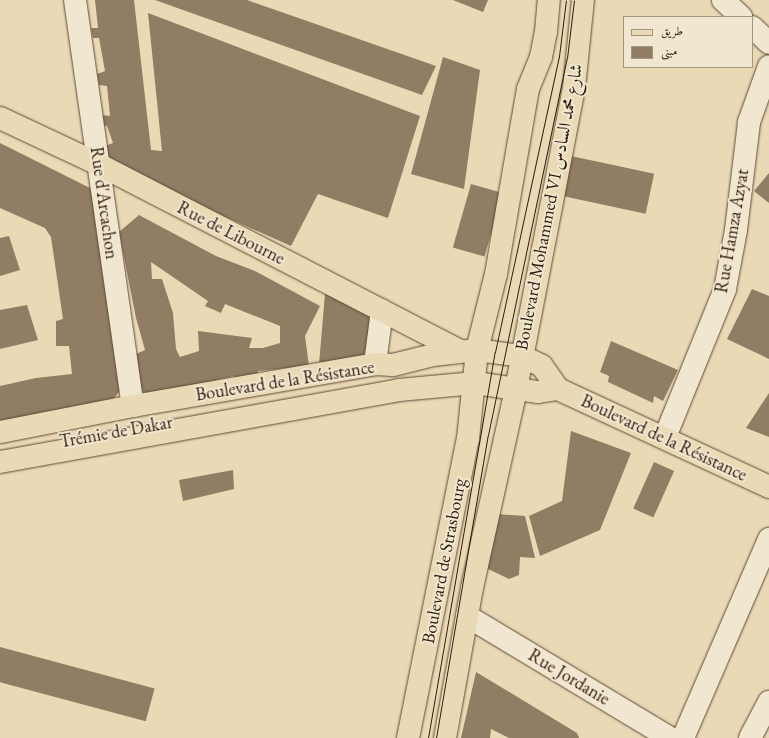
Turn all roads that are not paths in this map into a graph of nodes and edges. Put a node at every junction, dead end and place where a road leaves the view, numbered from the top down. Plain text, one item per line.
1 (75, 0) edge
2 (549, 0) edge
3 (583, 0) edge
4 (723, 0) edge
5 (740, 16) edge
6 (753, 28) edge
7 (769, 43) edge
8 (769, 66) edge
9 (0, 118) edge
10 (98, 164) junction
11 (382, 310) junction
12 (469, 350) junction
13 (521, 356) junction
14 (384, 365) junction
15 (475, 383) junction
16 (516, 389) junction
17 (558, 389) junction
18 (398, 390) junction
19 (133, 406) junction
20 (0, 432) edge
21 (665, 437) junction
22 (0, 443) edge
23 (0, 454) edge
24 (0, 462) edge
25 (769, 487) edge
26 (769, 539) edge
27 (467, 616) junction
28 (769, 702) edge
29 (408, 738) edge
30 (445, 738) edge
31 (670, 738) edge
32 (684, 738) edge
33 (750, 738) edge

1 - 10 street, Rue d'Arcachon
2 - 12 main road, Boulevard Mohammed VI شارع محمد السادس
3 - 13 main road, Boulevard Mohammed VI شارع محمد السادس
4 - 5 street
6 - 7 street
8 - 21 street, Rue Hamza Azyat
9 - 10 main road, Rue de Libourne
10 - 11 main road, Rue de Libourne
10 - 19 street, Rue d'Arcachon
11 - 12 main road, Rue de Libourne
11 - 14 street
12 - 13 main road, Boulevard de la Résistance
12 - 14 main road, Boulevard de la Résistance
12 - 15 main road, Boulevard Mohammed VI شارع محمد السادس
13 - 16 main road, Boulevard Mohammed VI شارع محمد السادس
13 - 17 main road, Boulevard de la Résistance
14 - 19 main road, Boulevard de la Résistance
14 - 22 main road, Trémie de Dakar
15 - 16 main road, Boulevard de la Résistance
15 - 18 main road, Boulevard de la Résistance
15 - 29 main road, Boulevard de Strasbourg
16 - 17 main road, Boulevard de la Résistance
16 - 27 main road, Boulevard de Strasbourg
17 - 21 main road, Boulevard de la Résistance
18 - 23 main road, Trémie de Dakar
18 - 24 main road, Boulevard de la Résistance
19 - 20 main road, Boulevard de la Résistance
21 - 25 main road, Boulevard de la Résistance
26 - 32 street
27 - 30 main road, Boulevard de Strasbourg
27 - 31 street, Rue Jordanie
28 - 33 street

